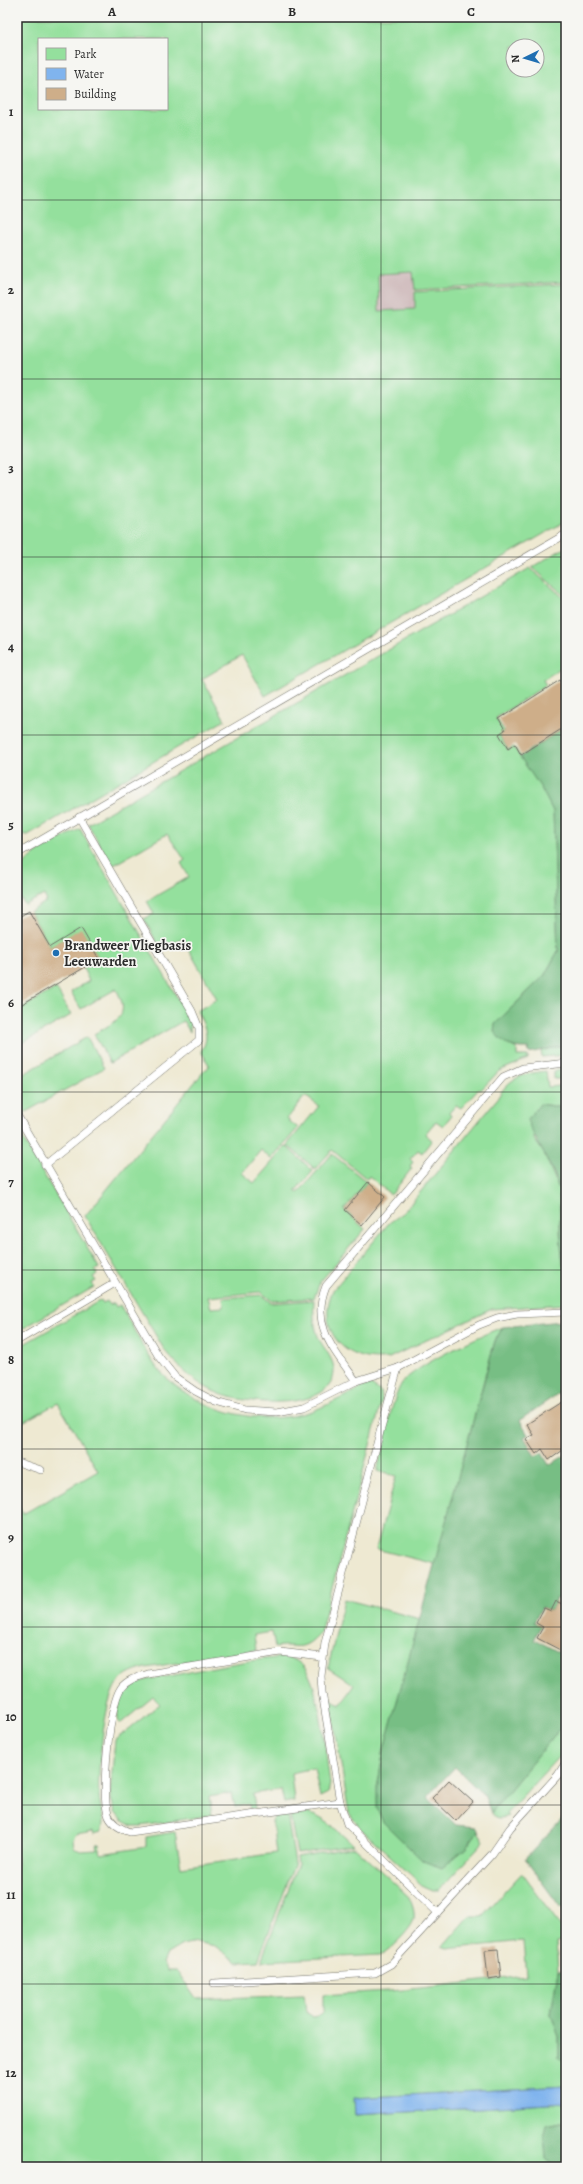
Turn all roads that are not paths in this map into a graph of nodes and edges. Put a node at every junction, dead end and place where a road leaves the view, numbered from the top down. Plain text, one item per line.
1 (566, 534) edge
2 (78, 818) junction
3 (17, 854) edge
4 (566, 1063) edge
5 (17, 1115) edge
6 (45, 1164) junction
7 (115, 1283) junction
8 (566, 1312) edge
9 (17, 1341) edge
10 (398, 1368) junction
11 (356, 1381) junction
12 (17, 1462) edge
13 (41, 1470) dead end
14 (322, 1657) junction
15 (566, 1762) edge
16 (340, 1802) junction
17 (438, 1913) junction
18 (214, 1982) dead end

1 - 2 lane
2 - 3 lane
2 - 6 lane
4 - 11 lane
5 - 6 lane
6 - 7 lane
7 - 9 lane
7 - 11 lane
8 - 10 lane
10 - 11 lane
10 - 14 lane
12 - 13 lane
14 - 16 lane
14 - 16 lane
15 - 17 lane
16 - 17 lane
17 - 18 lane

